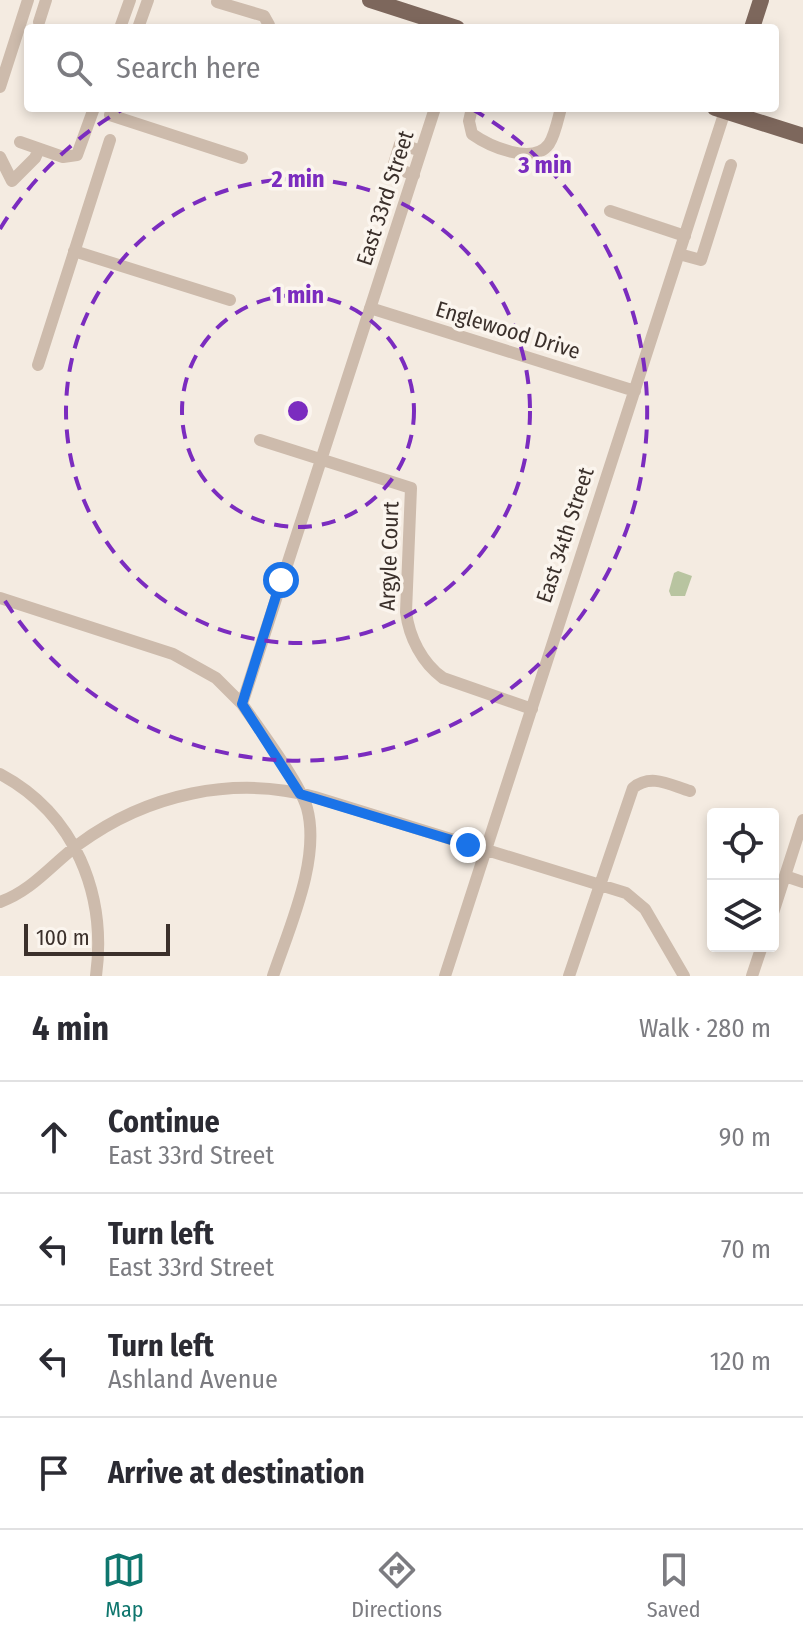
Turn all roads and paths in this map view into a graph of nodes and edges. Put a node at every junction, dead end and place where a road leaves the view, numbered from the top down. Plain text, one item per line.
1 (28, 0) edge
2 (46, 0) edge
3 (130, 0) edge
4 (148, 0) edge
5 (370, 0) edge
6 (761, 0) edge
7 (217, 2) edge
8 (39, 22) dead end
9 (121, 24) edge
10 (139, 24) edge
11 (268, 24) edge
12 (445, 24) edge
13 (753, 24) edge
14 (0, 87) edge
15 (93, 112) edge
16 (111, 112) edge
17 (434, 112) edge
18 (471, 112) edge
19 (560, 112) edge
20 (721, 112) edge
21 (731, 112) edge
22 (803, 136) edge
23 (110, 140) dead end
24 (20, 142) dead end
25 (39, 149) junction
26 (421, 151) junction
27 (0, 157) edge
28 (242, 158) dead end
29 (731, 165) dead end
30 (414, 175) junction
31 (610, 211) dead end
32 (685, 236) junction
33 (74, 251) junction
34 (679, 254) junction
35 (230, 300) dead end
36 (370, 308) junction
37 (38, 365) dead end
38 (635, 391) junction
39 (260, 440) dead end
40 (320, 459) junction
41 (0, 598) edge
42 (242, 704) junction
43 (532, 709) junction
44 (0, 774) edge
45 (690, 791) dead end
46 (300, 794) junction
47 (803, 820) edge
48 (75, 847) junction
49 (486, 850) junction
50 (785, 876) junction
51 (803, 882) edge
52 (601, 885) junction
53 (779, 894) edge
54 (0, 902) edge
55 (760, 952) edge
56 (96, 976) edge
57 (273, 976) edge
58 (445, 976) edge
59 (569, 976) edge
60 (684, 976) edge
61 (752, 976) edge

1 - 14 street
2 - 8 street
3 - 9 street
4 - 10 street
5 - 12 main road
6 - 13 main road
7 - 11 street
15 - 25 street
16 - 28 street
17 - 26 street, East 33rd Street
18 - 19 street
20 - 32 street, East 34th Street
21 - 22 main road
23 - 33 street
24 - 25 street
25 - 27 street
26 - 30 street, East 33rd Street
26 - 30 street
29 - 34 street
30 - 36 street, East 33rd Street
31 - 32 street
32 - 34 street, East 34th Street
33 - 35 street
33 - 37 street
34 - 38 street, East 34th Street
36 - 38 street, Englewood Drive
36 - 40 street, East 33rd Street
38 - 43 street, East 34th Street
39 - 40 street, Argyle Court
40 - 42 street, East 33rd Street
40 - 43 street, Argyle Court
41 - 42 street
42 - 46 street
43 - 49 street, East 34th Street
44 - 48 street
45 - 52 street
46 - 48 street
46 - 49 street
46 - 57 street
47 - 50 street
48 - 54 street
48 - 56 street
49 - 52 street
49 - 58 street, East 34th Street
50 - 51 street
50 - 53 street
52 - 59 street
52 - 60 street
55 - 61 street

